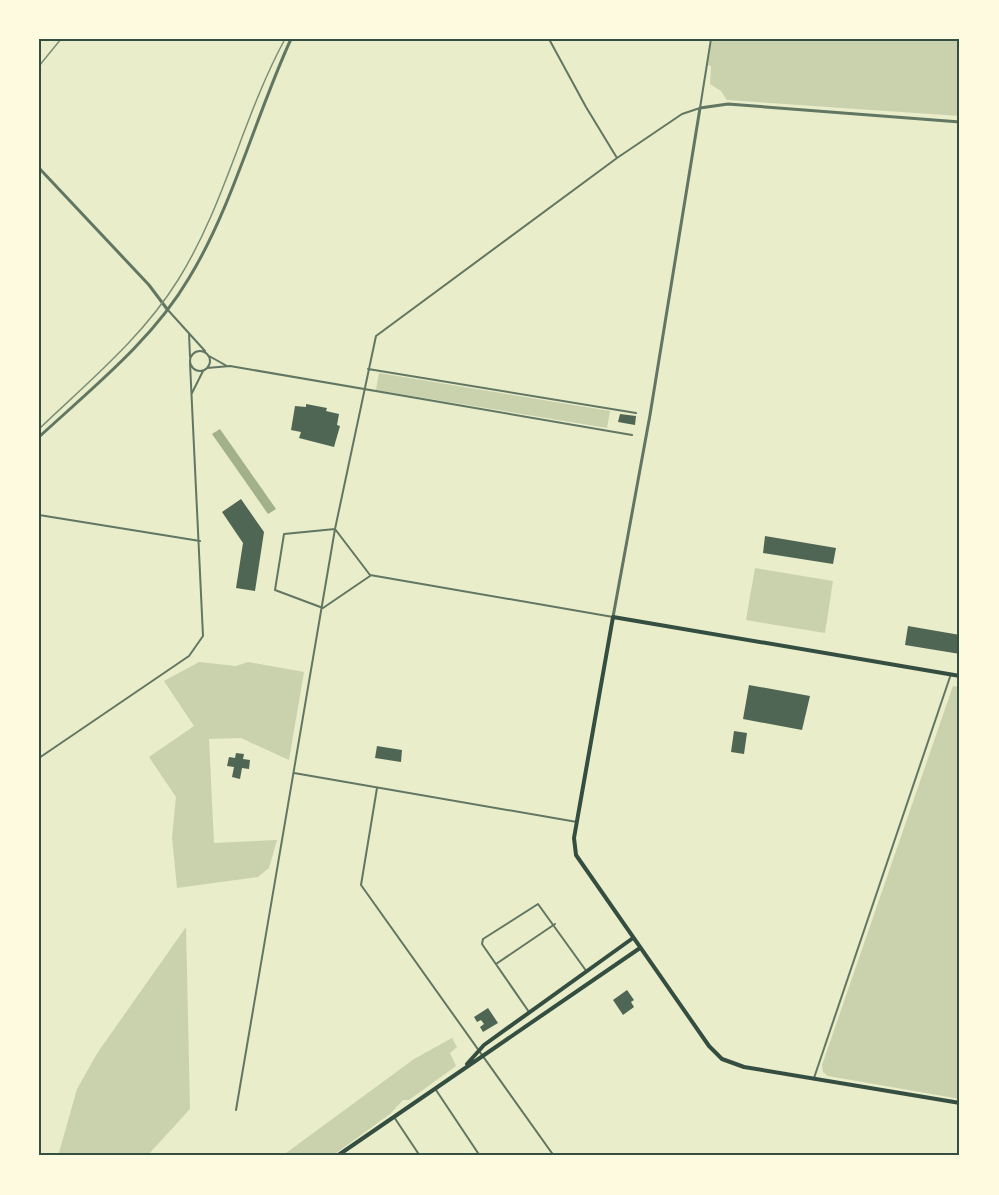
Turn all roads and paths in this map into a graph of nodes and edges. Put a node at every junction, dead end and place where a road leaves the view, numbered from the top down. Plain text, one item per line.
1 (291, 39) edge
2 (549, 39) edge
3 (711, 39) edge
4 (700, 108) junction
5 (960, 122) edge
6 (617, 158) junction
7 (39, 168) edge
8 (167, 309) junction
9 (188, 330) junction
10 (208, 355) junction
11 (190, 362) junction
12 (230, 366) junction
13 (368, 369) junction
14 (205, 370) junction
15 (364, 390) junction
16 (191, 395) junction
17 (636, 413) dead end
18 (632, 435) dead end
19 (39, 437) edge
20 (39, 515) edge
21 (335, 529) junction
22 (200, 541) junction
23 (370, 576) junction
24 (323, 608) junction
25 (613, 617) junction
26 (951, 674) junction
27 (960, 675) edge
28 (39, 758) edge
29 (294, 773) junction
30 (377, 788) junction
31 (577, 822) junction
32 (555, 924) junction
33 (633, 938) junction
34 (640, 948) junction
35 (496, 964) junction
36 (587, 972) junction
37 (529, 1013) junction
38 (477, 1051) junction
39 (482, 1058) junction
40 (464, 1066) junction
41 (814, 1079) junction
42 (434, 1088) junction
43 (960, 1103) edge
44 (237, 1110) dead end
45 (393, 1117) junction
46 (340, 1155) edge
47 (420, 1156) edge
48 (480, 1156) edge
49 (554, 1156) edge

1 - 8 street
2 - 6 street
3 - 4 street
4 - 5 street
4 - 6 street
4 - 25 street
6 - 13 street
7 - 8 street
8 - 9 street
8 - 19 street
9 - 10 street
9 - 11 street
10 - 11 street
10 - 12 street
10 - 14 street
11 - 14 street
11 - 16 street
12 - 14 street
12 - 15 street
13 - 15 street
13 - 17 street
14 - 16 street
15 - 18 street
15 - 21 street
16 - 22 street
20 - 22 street
21 - 23 street
21 - 24 street
21 - 24 street
22 - 28 street
23 - 24 street
23 - 25 street
24 - 29 street
25 - 26 main road
25 - 31 main road
26 - 27 main road
26 - 41 street
29 - 30 street
29 - 44 street
30 - 31 street
30 - 38 street
31 - 33 main road
32 - 35 street
32 - 35 street
32 - 36 street
33 - 34 main road
33 - 36 main road
34 - 39 main road
34 - 41 main road
35 - 37 street
36 - 37 main road
37 - 38 main road
38 - 39 street
38 - 40 main road
39 - 40 main road
39 - 49 street
40 - 42 main road
41 - 43 main road
42 - 45 main road
42 - 48 street
45 - 46 main road
45 - 47 street

